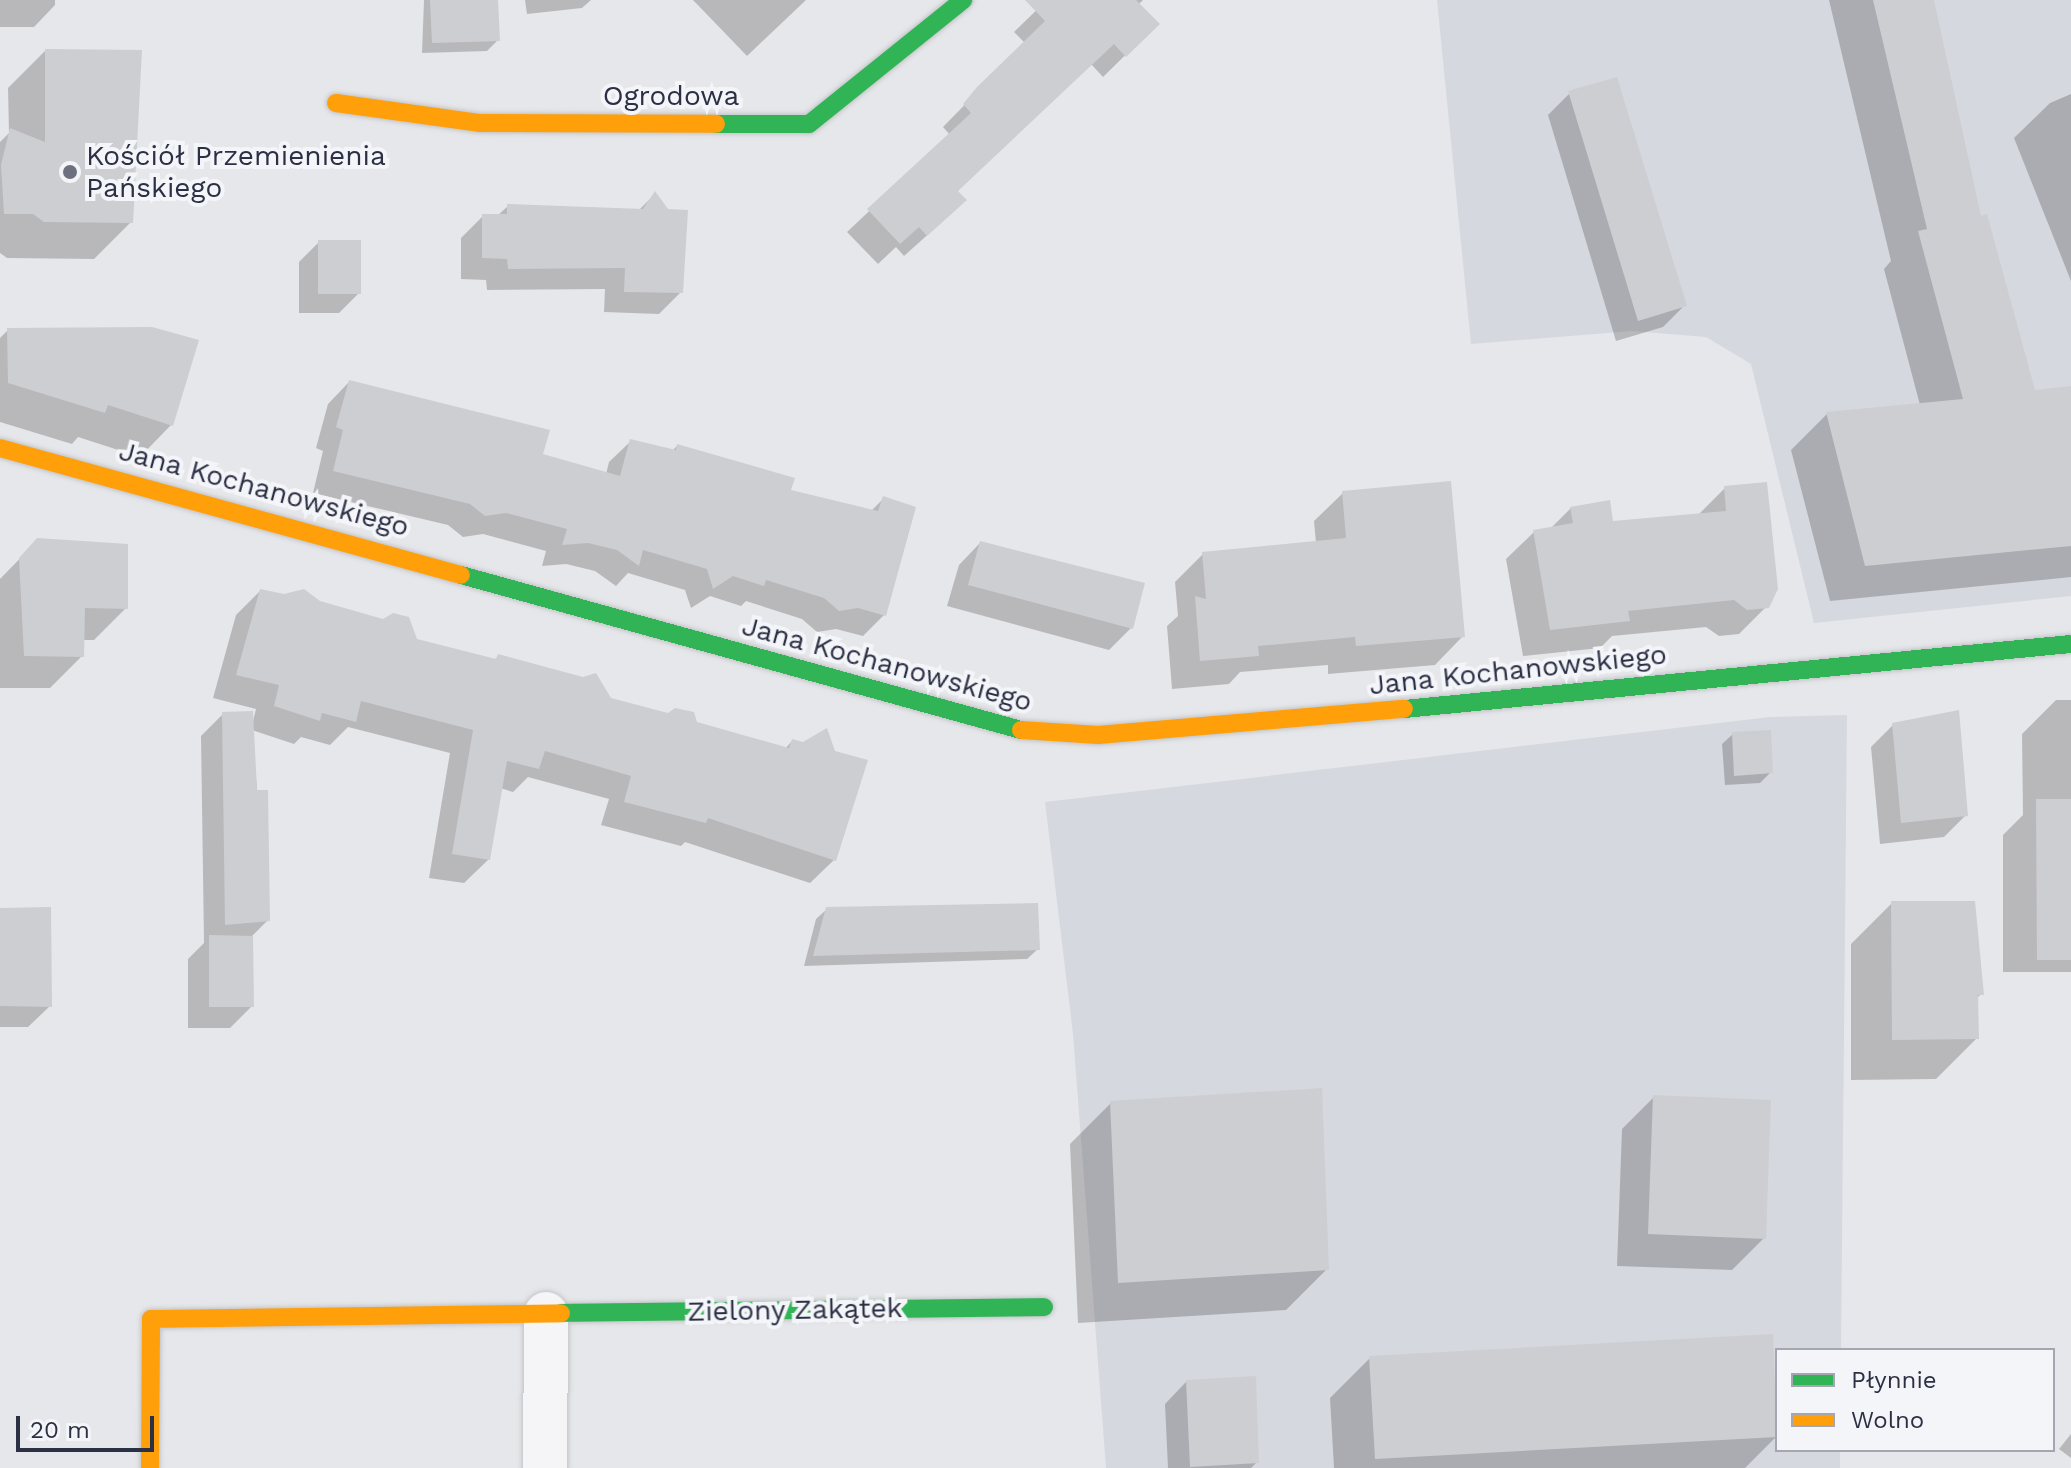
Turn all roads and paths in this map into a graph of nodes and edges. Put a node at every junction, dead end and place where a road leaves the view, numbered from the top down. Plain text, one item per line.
1 (963, 0) edge
2 (336, 103) dead end
3 (0, 448) edge
4 (2071, 644) edge
5 (1044, 1307) dead end
6 (546, 1314) junction
7 (150, 1468) edge
8 (545, 1468) edge

1 - 2 street, Ogrodowa
3 - 4 street, Jana Kochanowskiego
5 - 6 street, Zielony Zakątek
6 - 7 street, Zielony Zakątek
6 - 8 street

